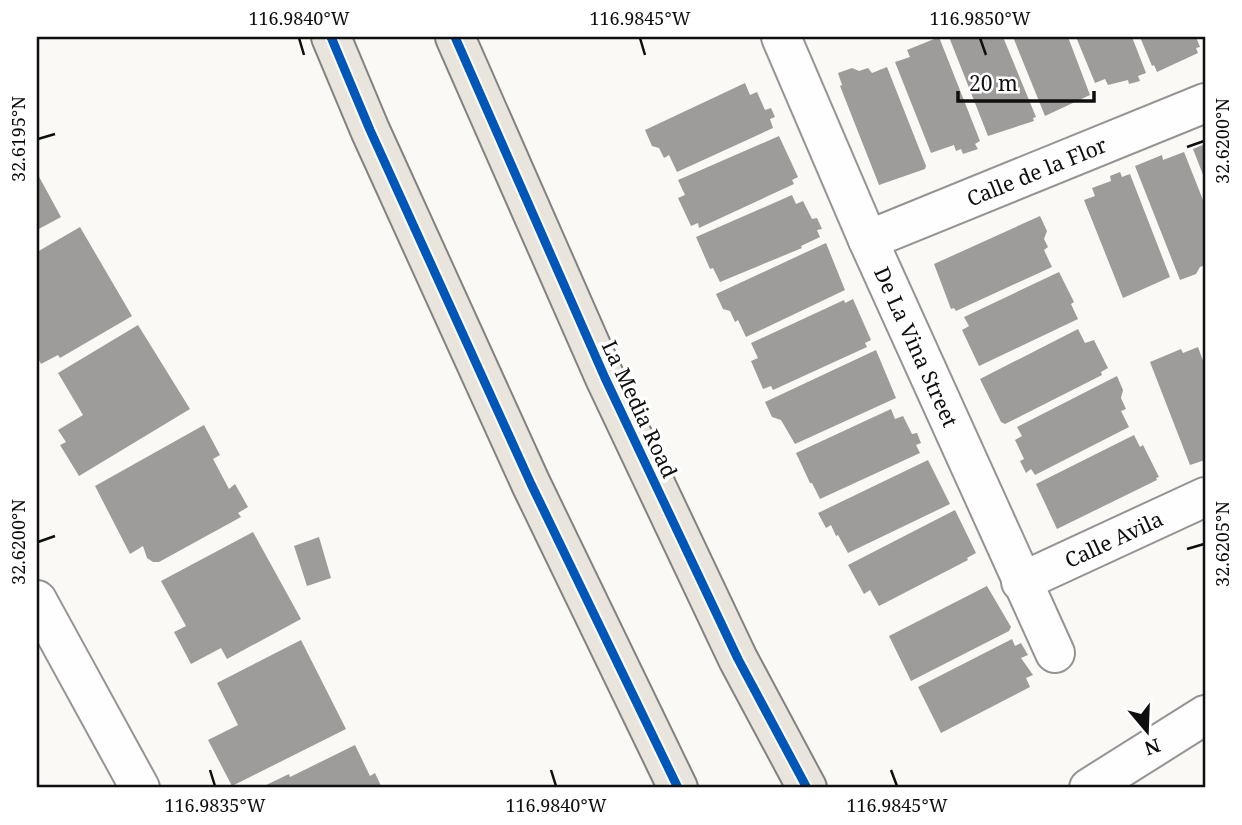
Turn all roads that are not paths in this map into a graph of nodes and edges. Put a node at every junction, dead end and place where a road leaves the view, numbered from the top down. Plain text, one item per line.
1 (331, 37) edge
2 (455, 37) edge
3 (781, 37) edge
4 (1205, 103) edge
5 (868, 240) junction
6 (1205, 497) edge
7 (1021, 582) junction
8 (37, 600) edge
9 (1055, 653) dead end
10 (1205, 715) edge
11 (140, 788) edge
12 (678, 788) edge
13 (807, 788) edge
14 (1089, 788) edge

1 - 12 main road
2 - 13 main road, La Media Road
3 - 5 street, De La Vina Street
4 - 5 street, Calle de la Flor
5 - 7 street, De La Vina Street
6 - 7 street, Calle Avila
7 - 9 street, De La Vina Street
8 - 11 street
10 - 14 street

